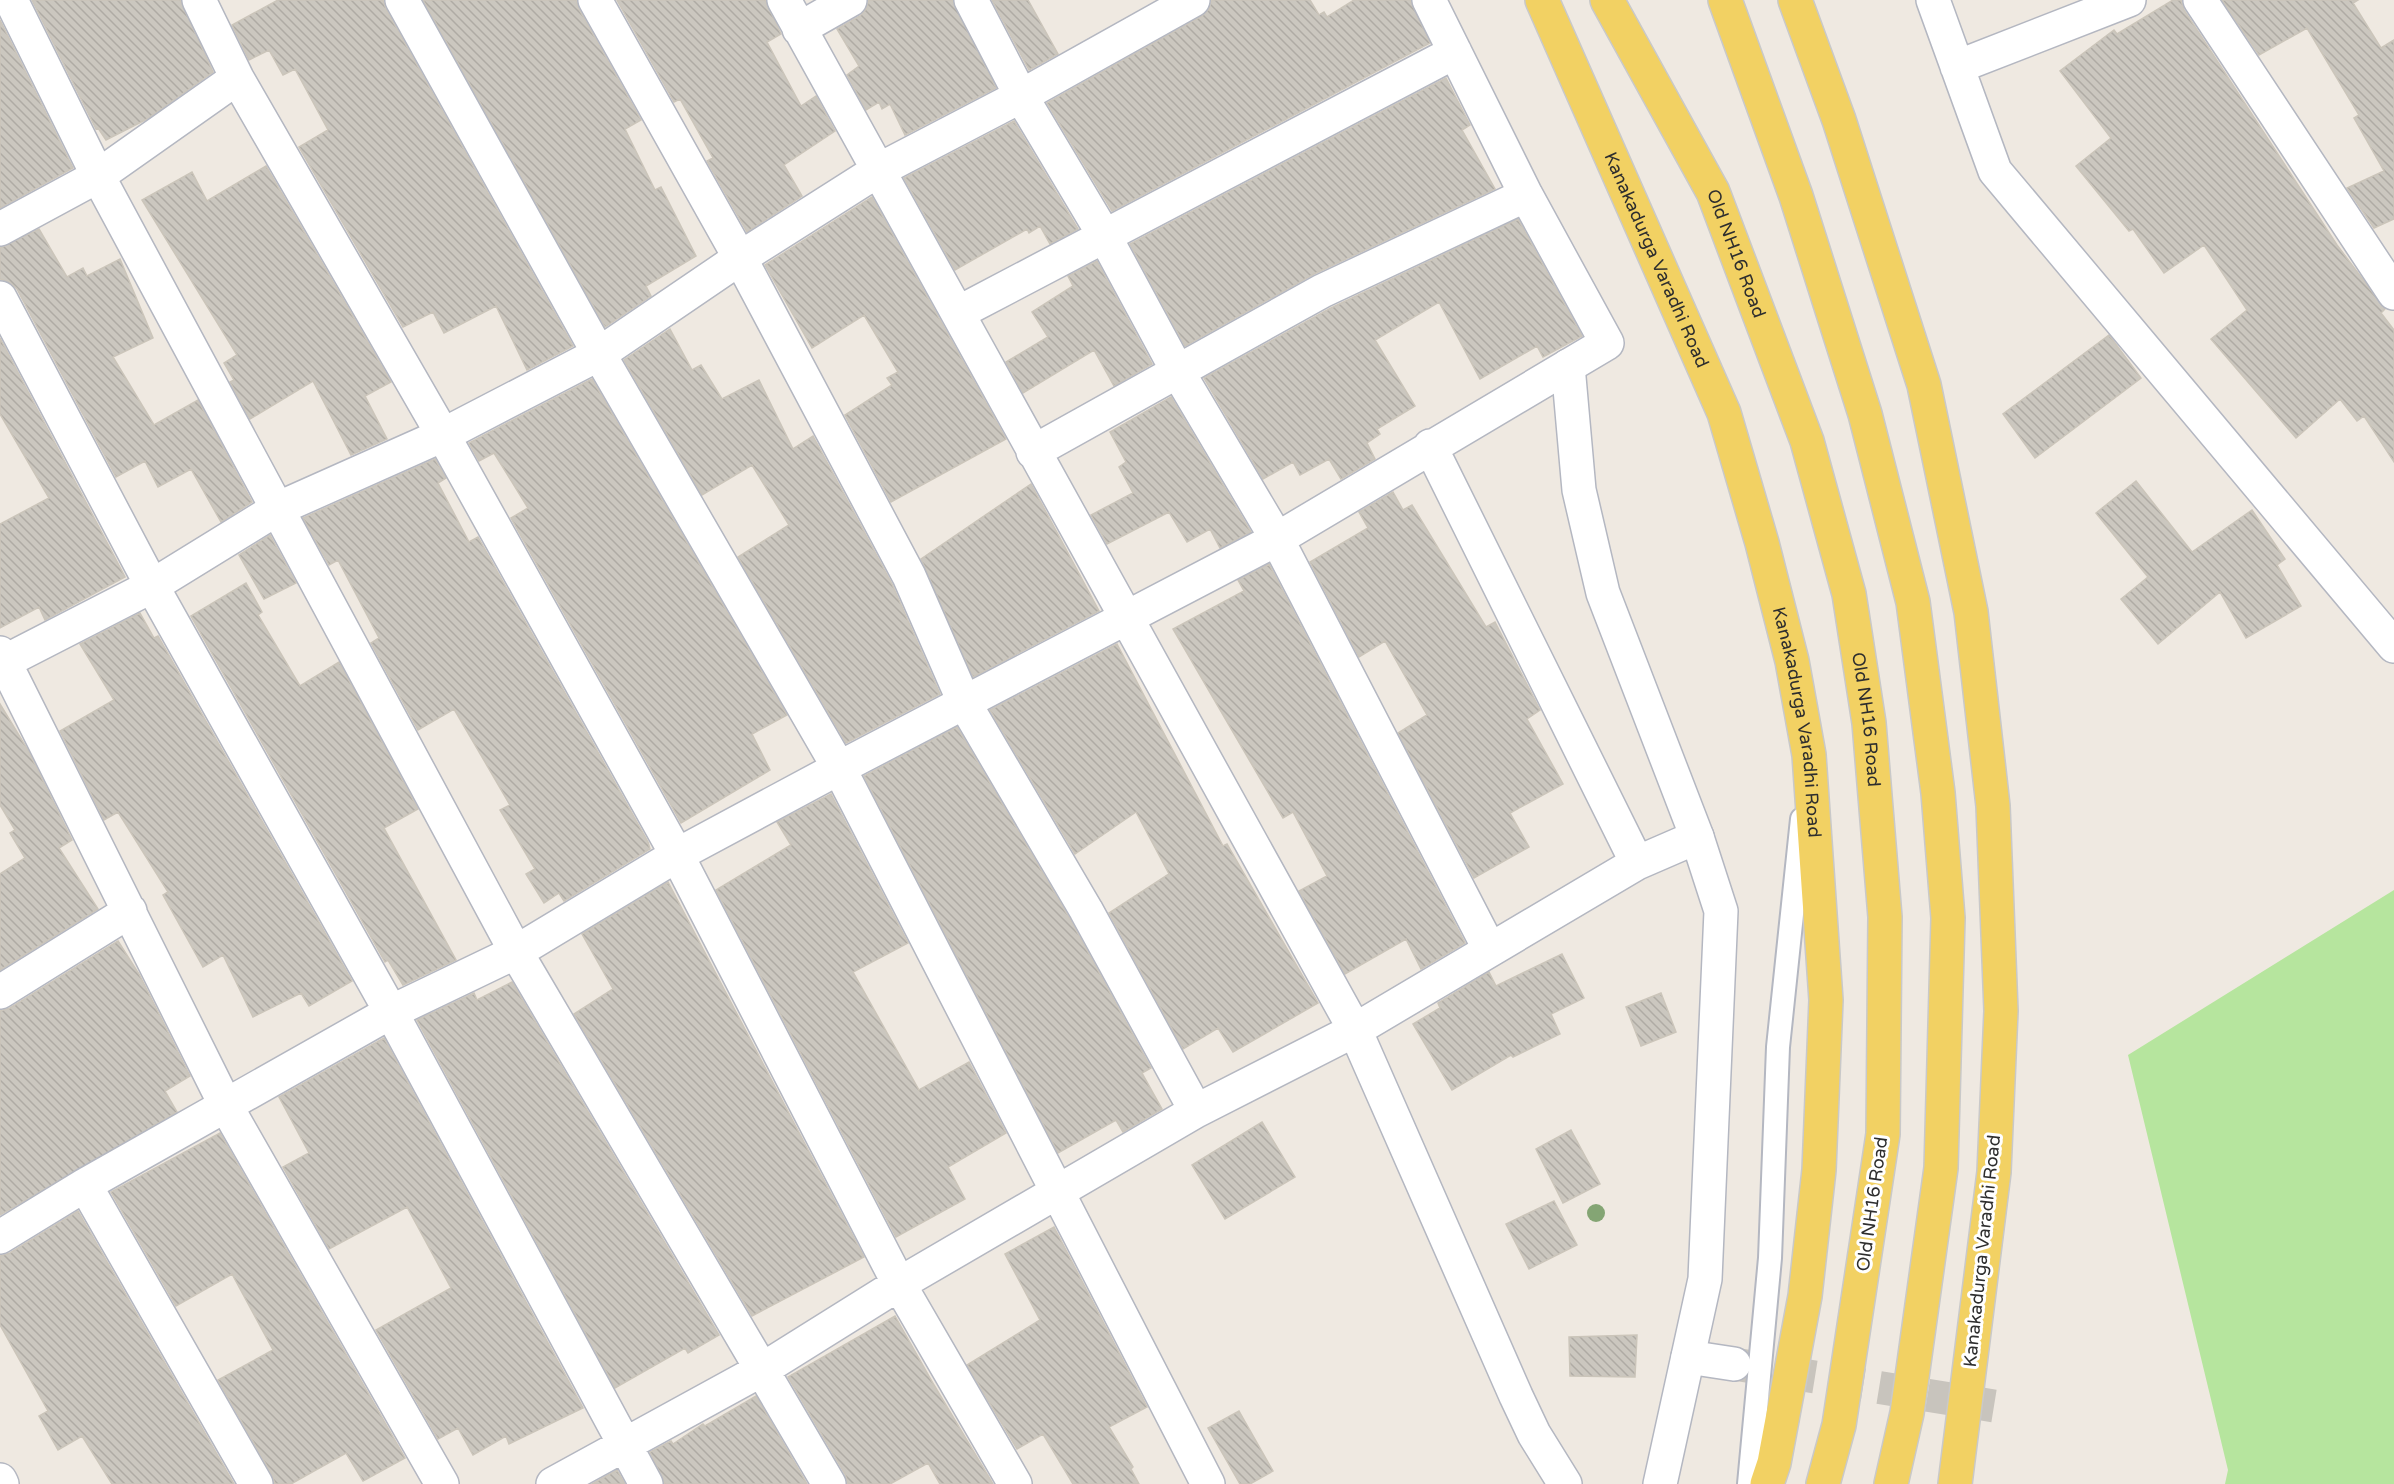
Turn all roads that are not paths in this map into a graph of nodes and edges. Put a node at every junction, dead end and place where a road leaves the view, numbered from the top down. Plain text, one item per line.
1 (11, 0) edge
2 (200, 0) edge
3 (402, 0) edge
4 (595, 0) edge
5 (784, 0) edge
6 (850, 0) edge
7 (970, 0) edge
8 (1193, 0) edge
9 (1429, 0) edge
10 (1542, 0) edge
11 (1607, 0) edge
12 (1725, 0) edge
13 (1795, 0) edge
14 (1933, 0) edge
15 (2128, 0) edge
16 (2200, 0) edge
17 (799, 29) junction
18 (1455, 52) junction
19 (1958, 67) junction
20 (237, 78) junction
21 (1021, 96) junction
22 (877, 171) junction
23 (98, 176) junction
24 (1526, 195) junction
25 (0, 229) edge
26 (1104, 235) junction
27 (740, 258) junction
28 (2394, 293) edge
29 (0, 298) edge
30 (958, 313) junction
31 (599, 354) junction
32 (1568, 366) junction
33 (1178, 372) junction
34 (443, 435) junction
35 (1430, 446) junction
36 (1032, 452) junction
37 (277, 509) junction
38 (1276, 539) junction
39 (153, 586) junction
40 (1127, 618) junction
41 (2394, 646) edge
42 (2, 660) edge
43 (965, 704) junction
44 (1809, 755) junction
45 (839, 768) junction
46 (1697, 837) junction
47 (677, 855) junction
48 (1637, 863) junction
49 (130, 911) junction
50 (1490, 950) junction
51 (516, 952) junction
52 (0, 992) edge
53 (391, 1012) junction
54 (1355, 1030) junction
55 (226, 1106) junction
56 (1196, 1111) junction
57 (85, 1185) junction
58 (1056, 1191) junction
59 (0, 1237) edge
60 (899, 1284) junction
61 (1688, 1357) junction
62 (1734, 1364) tunnel mouth
63 (763, 1369) junction
64 (623, 1444) junction
65 (256, 1484) edge
66 (442, 1484) edge
67 (553, 1484) edge
68 (646, 1484) edge
69 (829, 1484) edge
70 (1015, 1484) edge
71 (1208, 1484) edge
72 (1565, 1484) edge
73 (1660, 1484) edge
74 (1749, 1484) edge
75 (1767, 1484) edge
76 (1823, 1484) edge
77 (1891, 1484) edge
78 (1955, 1484) edge

1 - 23 street
2 - 20 street
3 - 31 street
4 - 27 street
5 - 17 street
6 - 17 street
7 - 21 street
8 - 21 street
9 - 18 street
10 - 44 main road, Kanakadurga Varadhi Road
11 - 76 main road, Old NH16 Road
12 - 77 main road
13 - 78 main road, Kanakadurga Varadhi Road
14 - 19 street
15 - 19 street
16 - 28 street
17 - 22 street
18 - 24 street
18 - 26 street
19 - 41 street
20 - 23 street
20 - 34 street
21 - 22 street
21 - 26 street
22 - 27 street
22 - 30 street
23 - 25 street
23 - 37 street
24 - 32 street
24 - 33 street
26 - 30 street
26 - 33 street
27 - 31 street
27 - 43 street
29 - 39 street
30 - 36 street
31 - 34 street
31 - 45 street
32 - 35 street
32 - 46 street
33 - 36 street
33 - 38 street
34 - 37 street
34 - 47 street
35 - 38 street
35 - 48 street
36 - 40 street
37 - 39 street
37 - 51 street
38 - 40 street
38 - 50 street
39 - 42 street
39 - 53 street
40 - 43 street
40 - 54 street
42 - 49 street
43 - 45 street
43 - 56 street
44 - 74 lane
44 - 75 main road, Kanakadurga Varadhi Road
45 - 47 street
45 - 58 street
46 - 48 street
46 - 61 street
47 - 51 street
47 - 60 street
48 - 50 street
49 - 52 street
49 - 55 street
50 - 54 street
51 - 53 street
51 - 63 street
53 - 55 street
53 - 64 street
54 - 56 street
54 - 72 street
55 - 57 street
55 - 66 street
56 - 58 street
57 - 59 street
57 - 65 street
58 - 60 street
58 - 71 street
60 - 63 street
60 - 70 street
61 - 62 street
61 - 73 street
63 - 64 street
63 - 69 street
64 - 67 street
64 - 68 street

